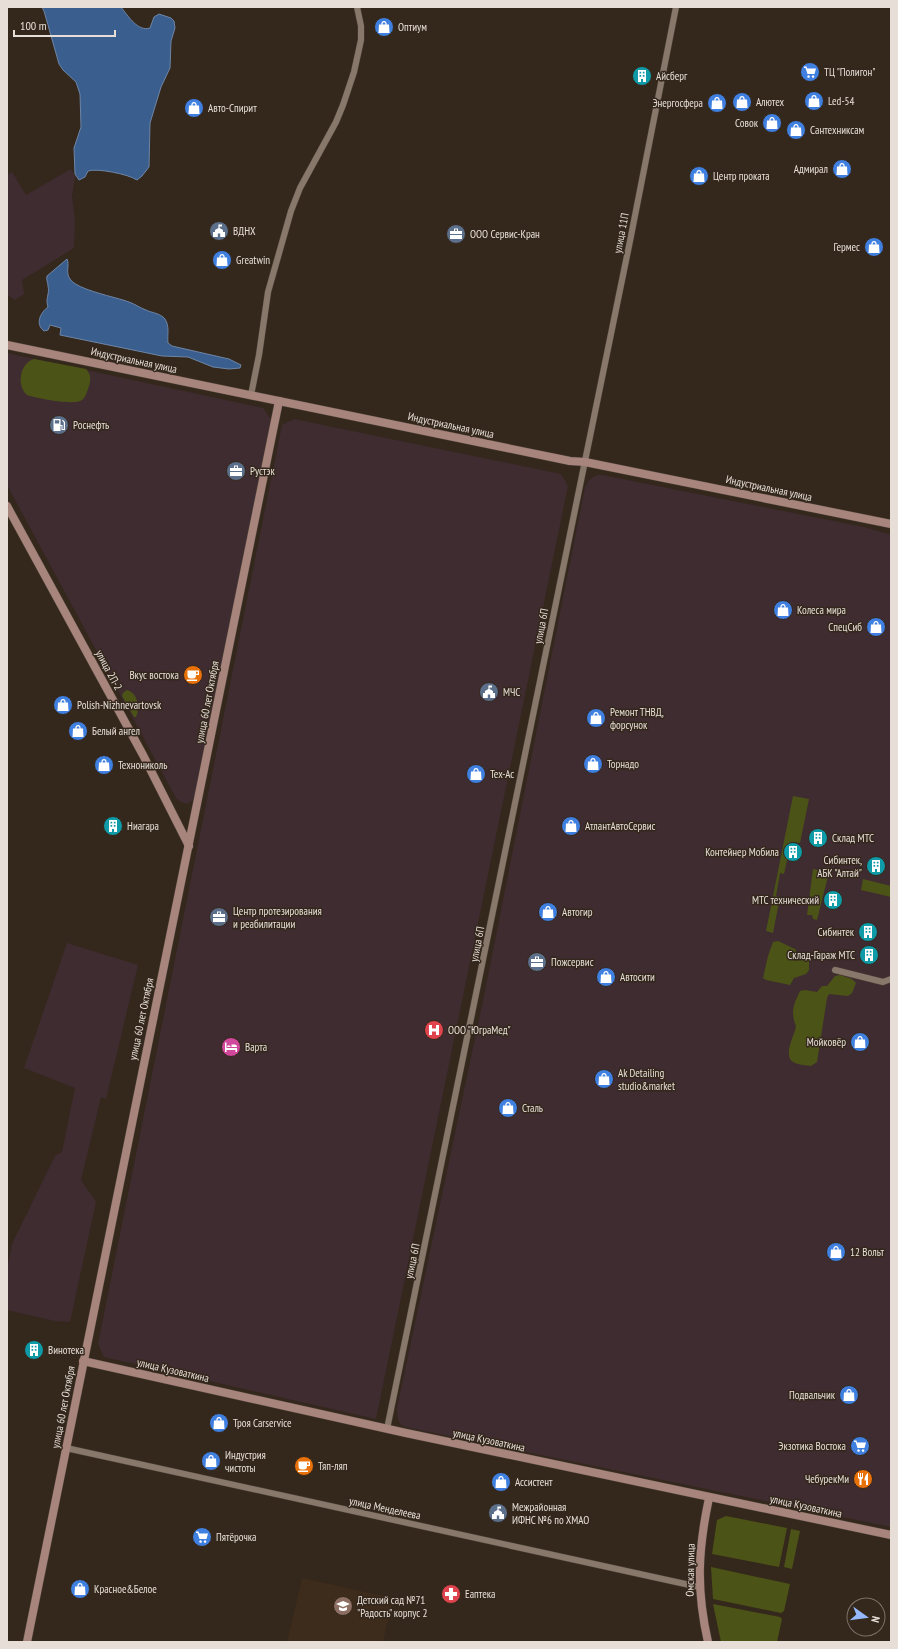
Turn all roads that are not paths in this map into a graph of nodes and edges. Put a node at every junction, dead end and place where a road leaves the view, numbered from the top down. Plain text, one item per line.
1 (357, 7) edge
2 (676, 7) edge
3 (7, 345) edge
4 (251, 395) junction
5 (280, 401) junction
6 (585, 462) junction
7 (7, 506) edge
8 (891, 524) edge
9 (189, 846) junction
10 (835, 970) dead end
11 (891, 979) edge
12 (83, 1361) junction
13 (387, 1429) junction
14 (66, 1448) junction
15 (709, 1498) junction
16 (891, 1535) edge
17 (699, 1587) junction
18 (27, 1642) edge
19 (708, 1642) edge

1 - 4 street
2 - 6 street, улица 11П
3 - 4 main road, Индустриальная улица
4 - 5 main road, Индустриальная улица
5 - 6 main road, Индустриальная улица
5 - 9 main road, улица 60 лет Октября
6 - 8 main road, Индустриальная улица
6 - 13 street, улица 6П
7 - 9 main road, улица 2П-2
9 - 12 main road, улица 60 лет Октября
10 - 11 street
12 - 13 main road, улица Кузоваткина
12 - 14 main road, улица 60 лет Октября
13 - 15 main road, улица Кузоваткина
14 - 17 street, улица Менделеева
14 - 18 main road, улица 60 лет Октября
15 - 16 main road, улица Кузоваткина
15 - 17 main road, Омская улица
17 - 19 main road, Омская улица

